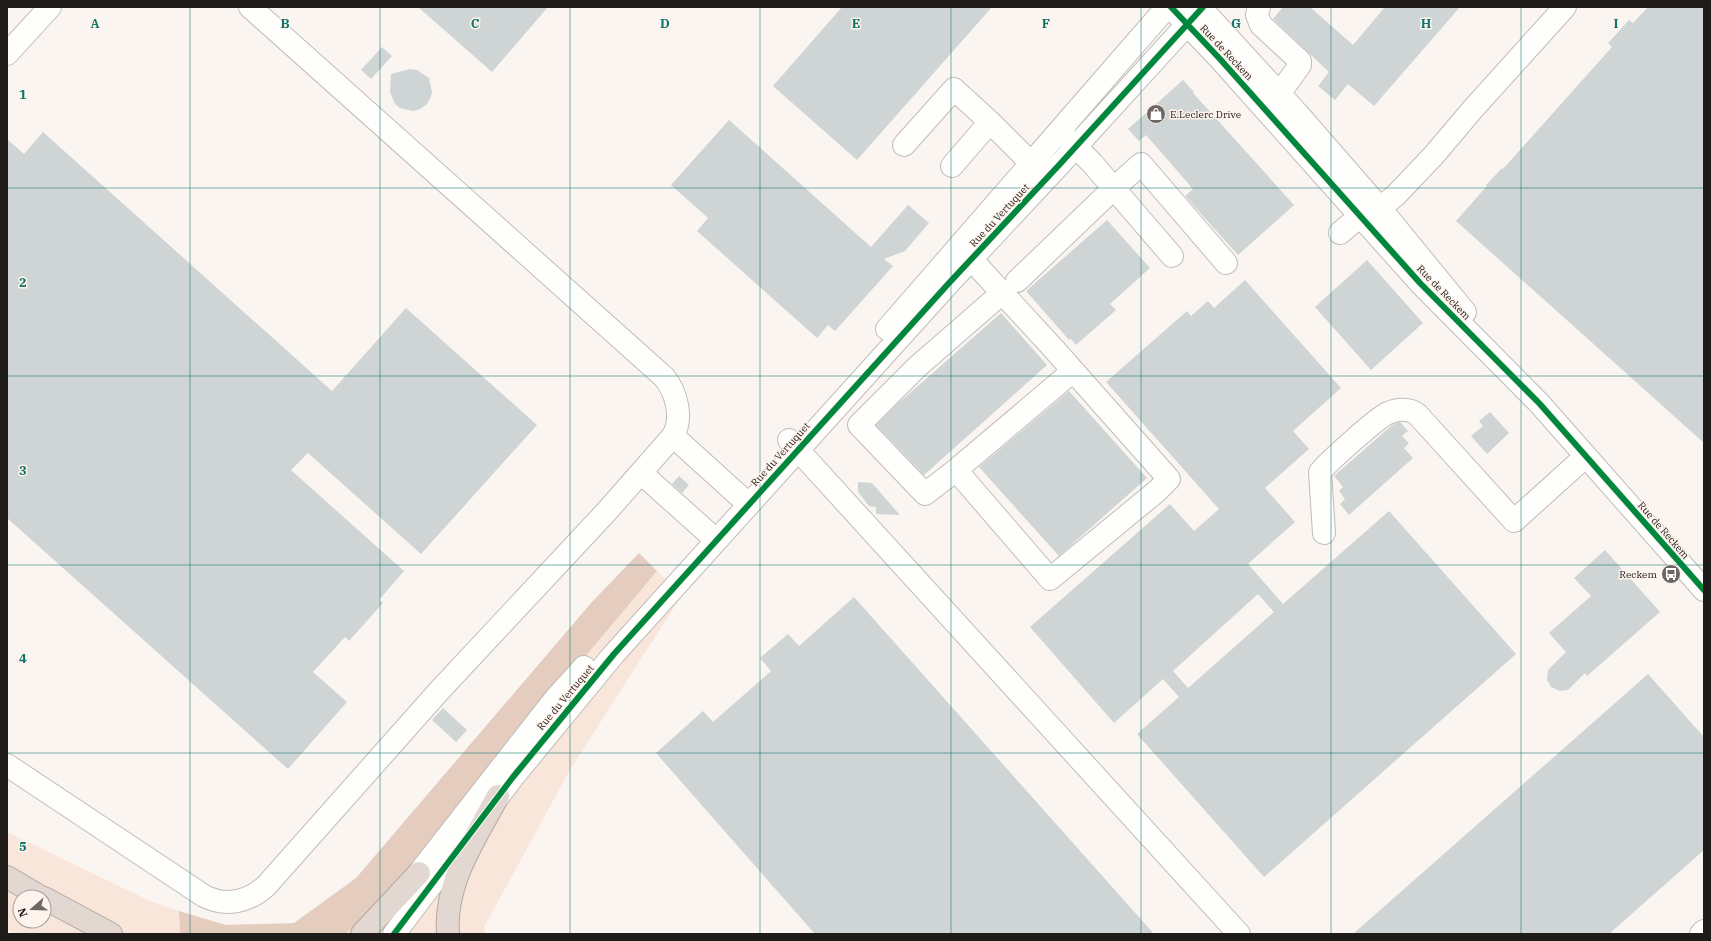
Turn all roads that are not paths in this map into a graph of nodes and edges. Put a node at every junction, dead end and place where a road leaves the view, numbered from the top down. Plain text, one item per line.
1 (50, 7) edge
2 (250, 7) edge
3 (1167, 7) edge
4 (1171, 7) edge
5 (1259, 7) edge
6 (1565, 7) edge
7 (1201, 8) edge
8 (1187, 24) junction
9 (7, 54) edge
10 (1279, 94) junction
11 (990, 122) junction
12 (1059, 130) junction
13 (904, 145) dead end
14 (1076, 147) junction
15 (1031, 162) junction
16 (952, 166) dead end
17 (1047, 178) junction
18 (1113, 188) junction
19 (1370, 212) junction
20 (1340, 233) dead end
21 (964, 253) junction
22 (1172, 256) dead end
23 (1226, 263) dead end
24 (1010, 287) junction
25 (1073, 371) junction
26 (673, 436) junction
27 (793, 444) junction
28 (1586, 456) junction
29 (956, 470) junction
30 (641, 473) junction
31 (743, 500) junction
32 (1324, 533) dead end
33 (710, 536) junction
34 (1704, 590) edge
35 (7, 765) edge
36 (498, 796) junction
37 (419, 873) junction
38 (7, 877) edge
39 (27, 889) edge
40 (52, 902) edge
41 (1704, 931) edge
42 (111, 934) edge
43 (362, 934) edge
44 (373, 934) edge
45 (394, 934) edge
46 (448, 934) edge
47 (1239, 934) edge
48 (1701, 934) edge

1 - 9 street
2 - 26 street
3 - 12 street, Rue du Vertuquet
4 - 8 street, Rue de Reckem
5 - 10 street
6 - 19 street
7 - 8 street, Rue du Vertuquet
7 - 10 street, Rue de Reckem
8 - 14 street, Rue du Vertuquet
8 - 19 street, Rue de Reckem
10 - 19 street, Rue de Reckem
11 - 13 street
11 - 15 street
11 - 16 street
12 - 14 street
12 - 15 street, Rue du Vertuquet
14 - 17 street, Rue du Vertuquet
14 - 18 street
15 - 17 street
15 - 21 street, Rue du Vertuquet
17 - 21 street, Rue du Vertuquet
18 - 22 street
18 - 23 street
18 - 24 street
19 - 20 street
19 - 28 street, Rue de Reckem
21 - 24 street
21 - 27 street, Rue du Vertuquet
24 - 25 street
24 - 29 street
25 - 29 street
25 - 29 street
26 - 30 street
26 - 31 street
27 - 31 street, Rue du Vertuquet
27 - 47 street
28 - 32 street
28 - 34 street, Rue de Reckem
30 - 33 street
30 - 35 street
31 - 33 street, Rue du Vertuquet
33 - 36 street, Rue du Vertuquet
33 - 37 street, Rue du Vertuquet
36 - 45 street, Rue du Vertuquet
36 - 46 highway
37 - 43 highway
37 - 44 street, Rue du Vertuquet
38 - 39 highway
40 - 42 highway
41 - 48 street

